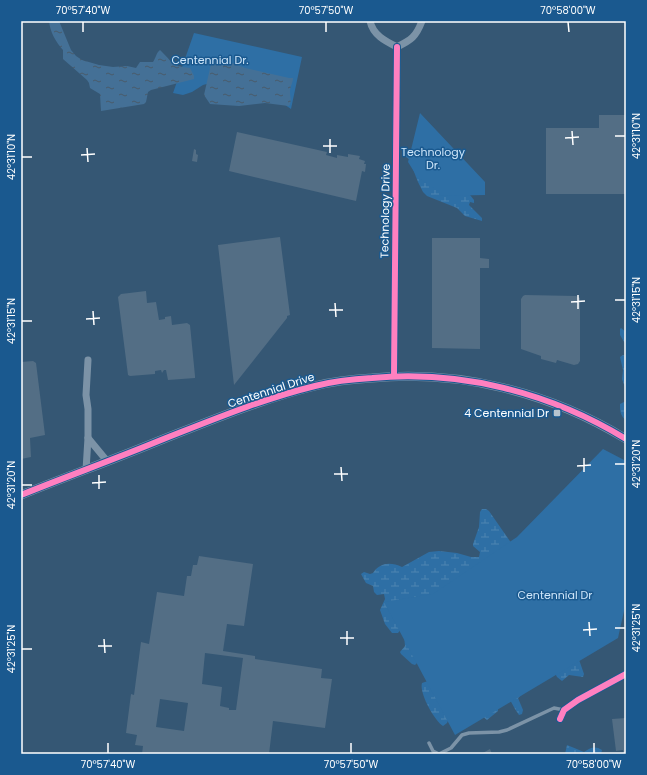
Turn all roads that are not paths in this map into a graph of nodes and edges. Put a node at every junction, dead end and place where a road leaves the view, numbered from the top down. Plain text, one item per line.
1 (370, 21) edge
2 (422, 21) edge
3 (397, 46) junction
4 (88, 360) dead end
5 (394, 376) junction
6 (88, 438) junction
7 (626, 439) edge
8 (107, 461) junction
9 (86, 470) junction
10 (21, 495) edge
11 (626, 674) edge
12 (564, 710) junction
13 (560, 719) dead end
14 (429, 743) dead end

1 - 3 street
2 - 3 street
3 - 5 street, Technology Drive
4 - 6 street
5 - 7 street, Centennial Drive
5 - 8 street, Centennial Drive
6 - 8 street
6 - 9 street
8 - 9 street, Centennial Drive
9 - 10 street, Centennial Drive
11 - 12 street
12 - 13 street
12 - 14 lane

